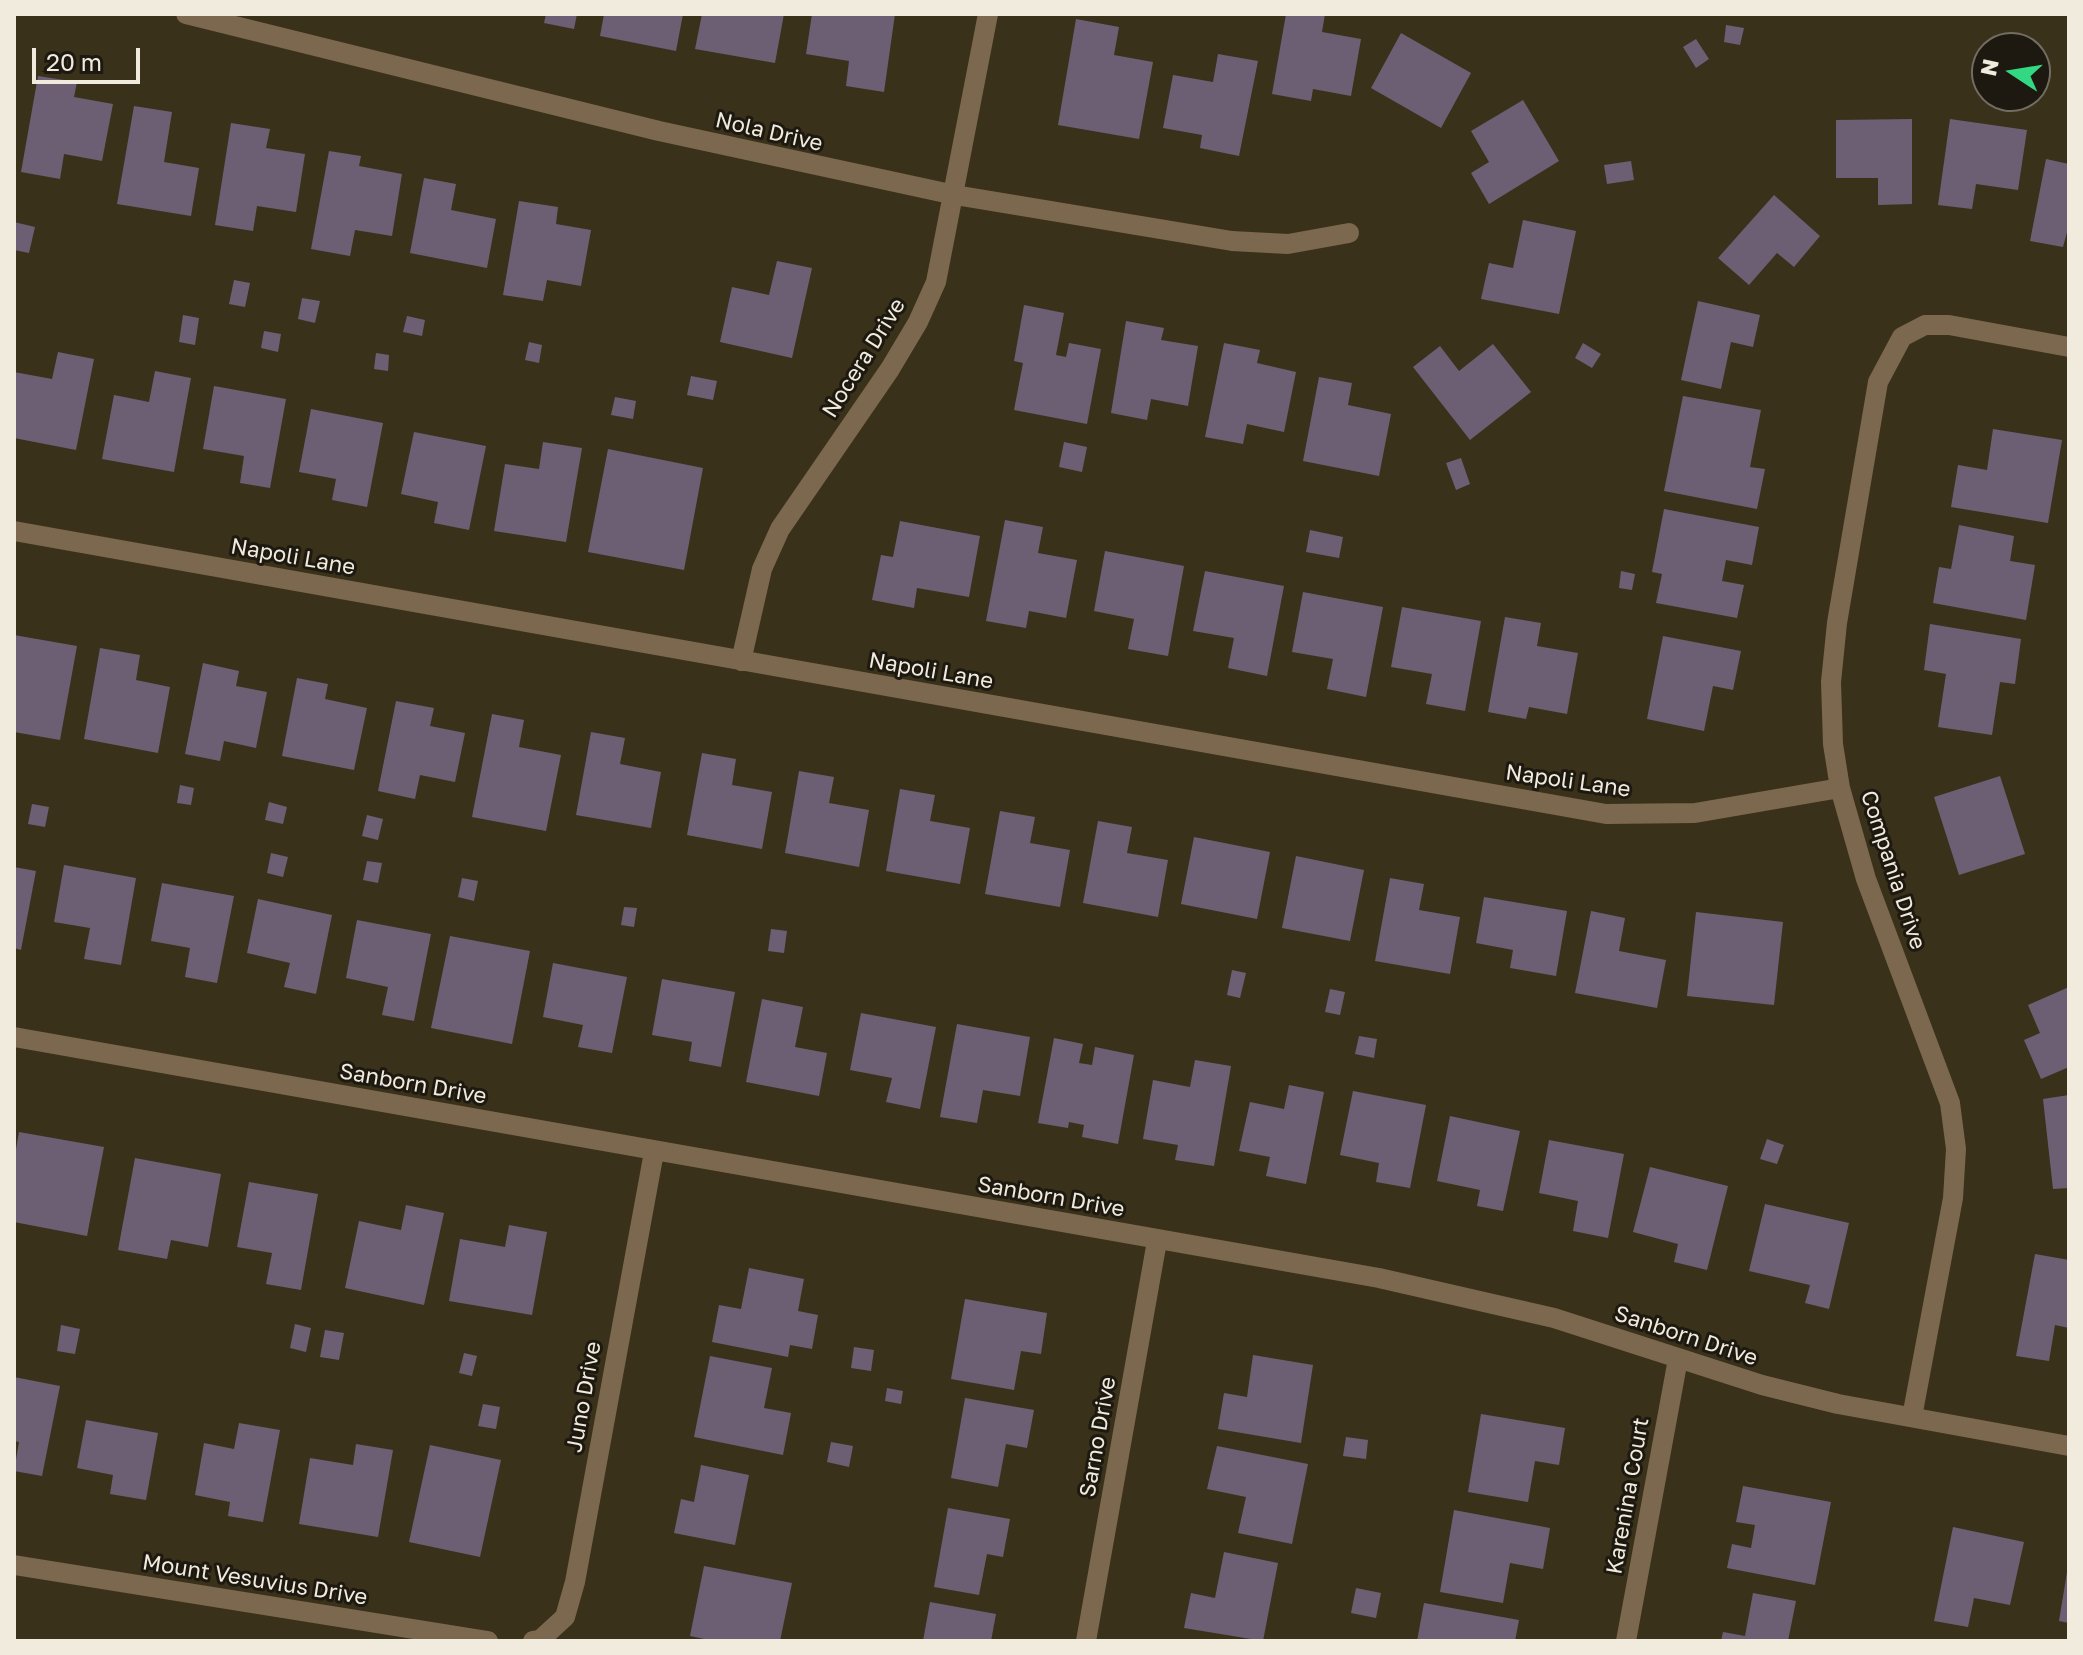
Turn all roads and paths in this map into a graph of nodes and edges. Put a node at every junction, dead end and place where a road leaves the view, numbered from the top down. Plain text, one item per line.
1 (186, 14) edge
2 (988, 14) edge
3 (955, 195) junction
4 (1349, 233) dead end
5 (2069, 347) edge
6 (14, 531) edge
7 (741, 661) junction
8 (1840, 788) junction
9 (14, 1037) edge
10 (654, 1152) junction
11 (1157, 1241) junction
12 (1678, 1359) junction
13 (1912, 1417) junction
14 (2069, 1446) edge
15 (14, 1565) edge
16 (536, 1640) edge
17 (488, 1641) edge
18 (1086, 1641) edge
19 (1626, 1641) edge

1 - 3 street, Nola Drive
2 - 3 street, Nocera Drive
3 - 4 street, Nola Drive
3 - 7 street, Nocera Drive
5 - 8 street, Compania Drive
6 - 7 street, Napoli Lane
7 - 8 street, Napoli Lane
8 - 13 street, Compania Drive
9 - 10 street, Sanborn Drive
10 - 11 street, Sanborn Drive
10 - 16 street, Juno Drive
11 - 12 street, Sanborn Drive
11 - 18 street, Sarno Drive
12 - 13 street, Sanborn Drive
12 - 19 street, Karenina Court
13 - 14 street, Sanborn Drive
15 - 17 street, Mount Vesuvius Drive

